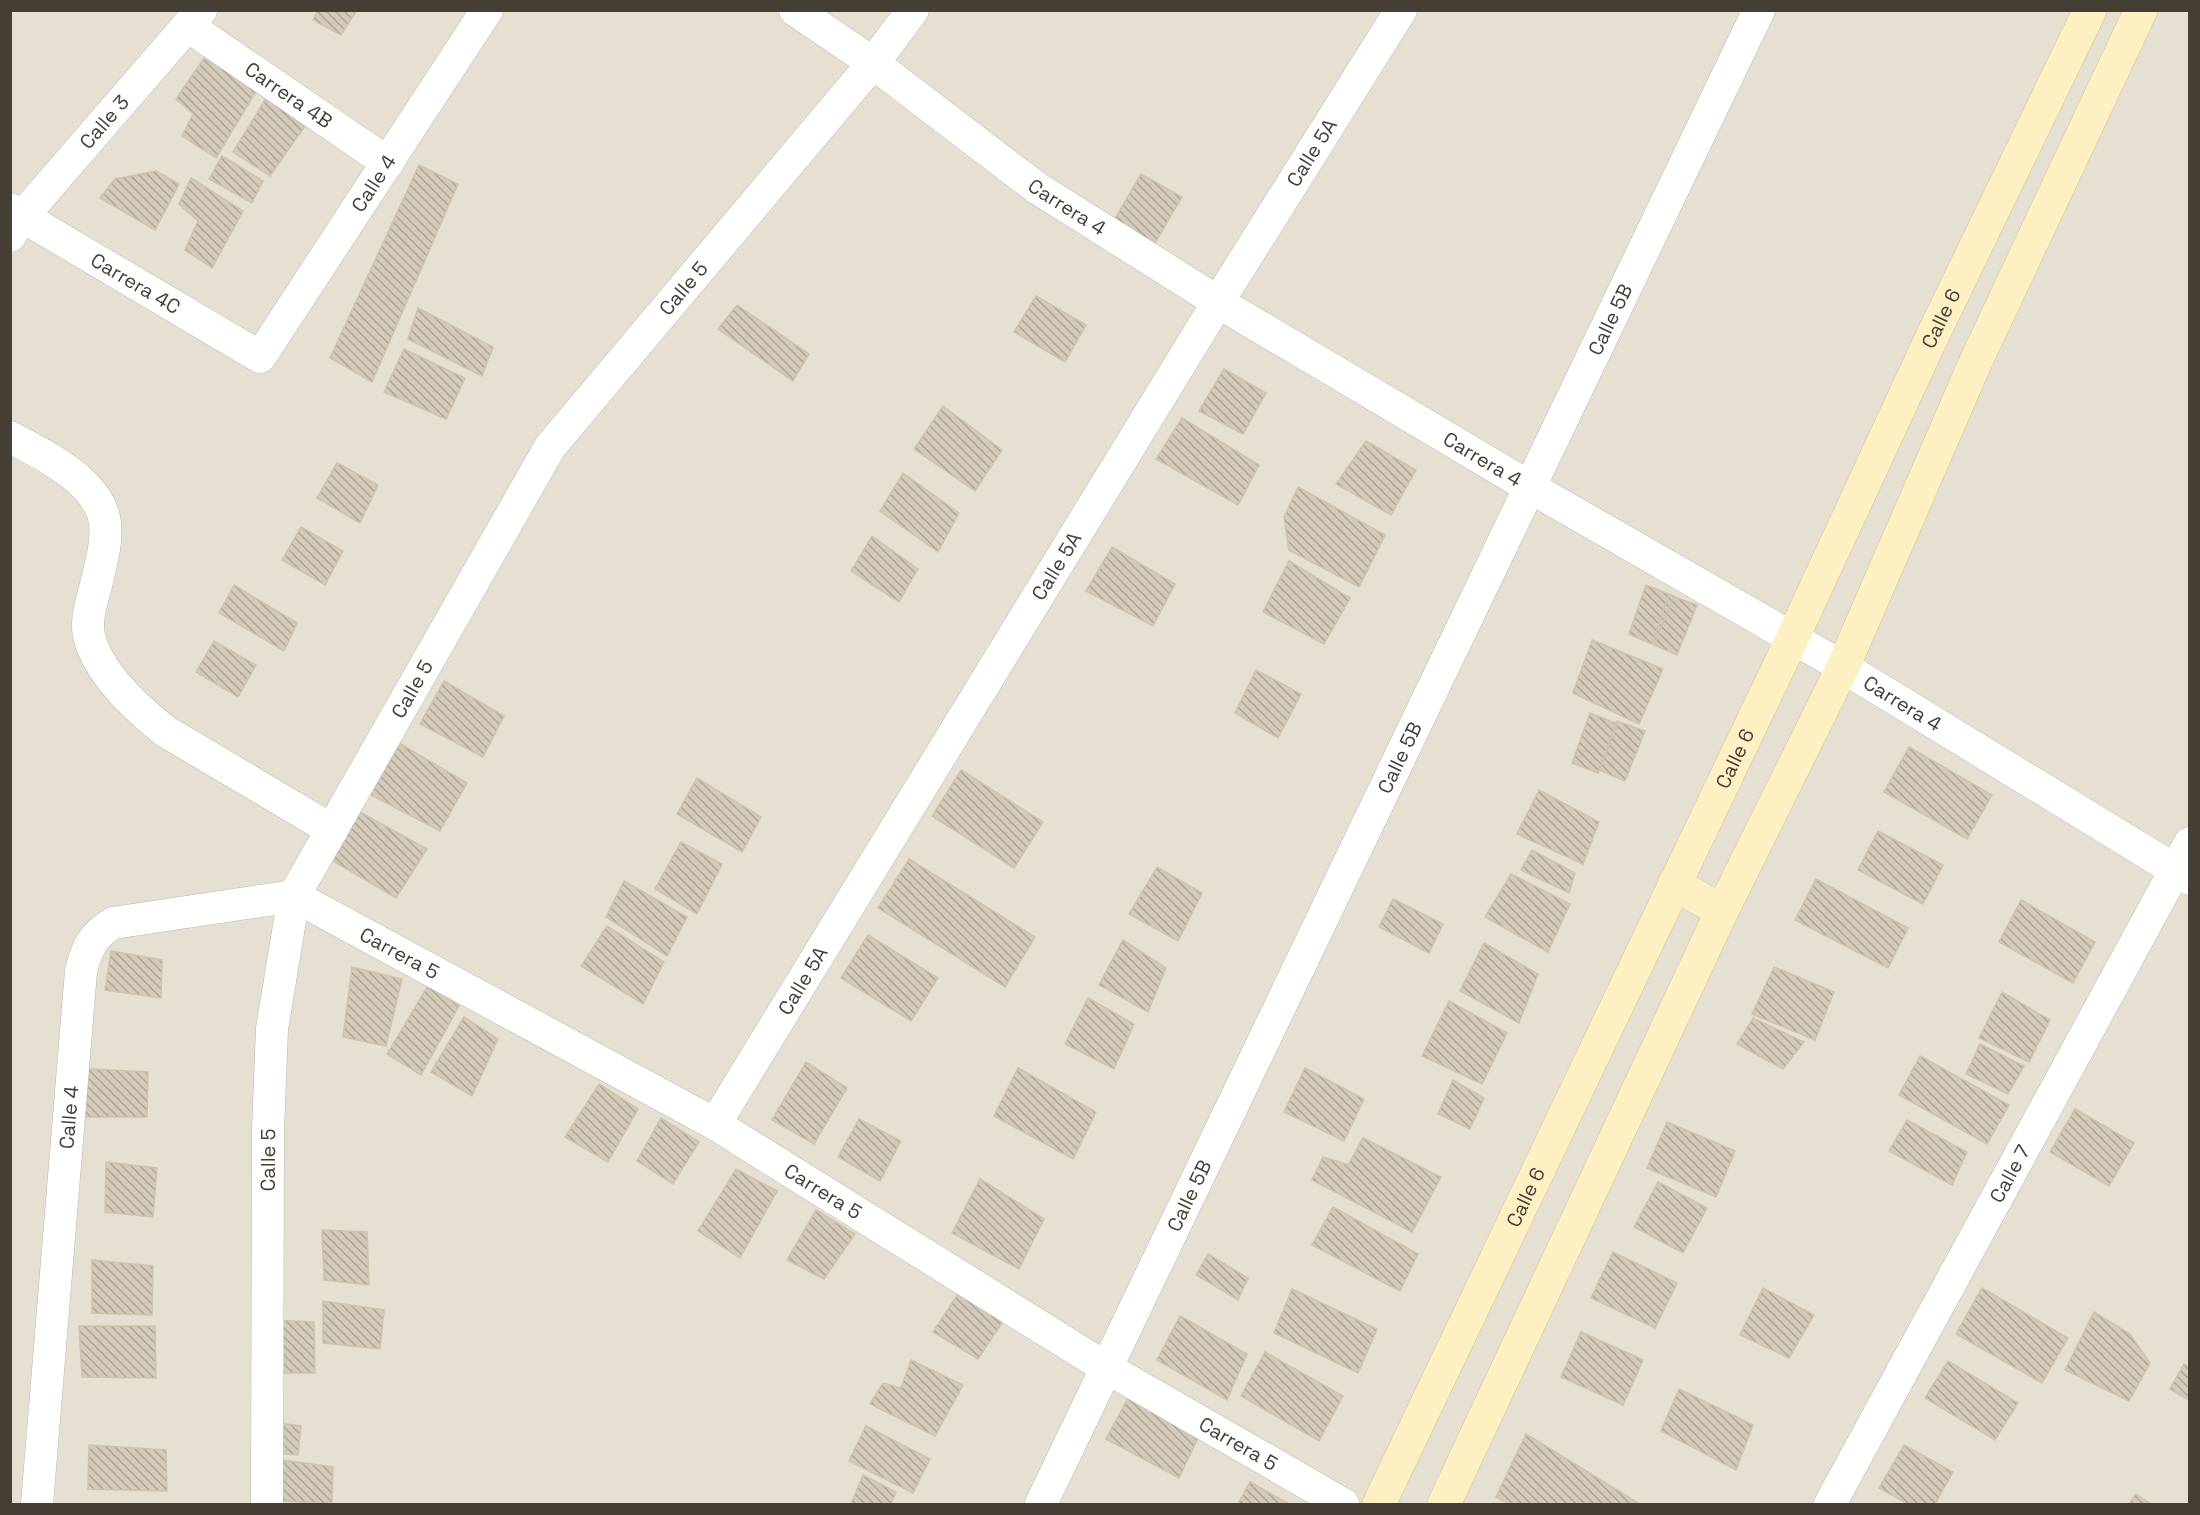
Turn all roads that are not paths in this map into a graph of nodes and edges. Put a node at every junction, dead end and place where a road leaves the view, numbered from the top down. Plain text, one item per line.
1 (487, 10) edge
2 (795, 10) edge
3 (913, 10) edge
4 (1401, 10) edge
5 (1759, 10) edge
6 (2140, 10) edge
7 (195, 18) edge
8 (2084, 24) edge
9 (2119, 59) junction
10 (873, 63) junction
11 (387, 163) junction
12 (14, 221) edge
13 (1218, 302) junction
14 (260, 357) joint
15 (10, 437) edge
16 (1528, 486) junction
17 (1793, 637) junction
18 (1844, 667) junction
19 (332, 830) junction
20 (2190, 843) edge
21 (2182, 874) edge
22 (1674, 884) junction
23 (294, 896) junction
24 (1722, 911) junction
25 (715, 1124) junction
26 (1105, 1367) junction
27 (38, 1504) edge
28 (267, 1504) edge
29 (1041, 1504) edge
30 (1343, 1504) edge
31 (1379, 1504) edge
32 (1443, 1504) edge
33 (1830, 1504) edge

1 - 11 street, Calle 4
2 - 10 street, Carrera 4
3 - 10 street, Calle 5
4 - 13 street, Calle 5A
5 - 16 street, Calle 5B
6 - 9 street
7 - 11 street, Carrera 4B
7 - 12 street, Calle 3
8 - 9 street
8 - 17 street, Calle 6
9 - 18 street
10 - 13 street, Carrera 4
10 - 19 street, Calle 5
11 - 14 street, Calle 4
12 - 14 street, Carrera 4C
13 - 16 street, Carrera 4
13 - 25 street, Calle 5A
15 - 19 street
16 - 17 street, Carrera 4
16 - 26 street, Calle 5B
17 - 18 street, Carrera 4
17 - 22 street, Calle 6
18 - 21 street, Carrera 4
18 - 24 street
19 - 23 street, Calle 5
20 - 21 street, Calle 7
21 - 33 street, Calle 7
22 - 24 street
22 - 31 street, Calle 6
23 - 25 street, Carrera 5
23 - 27 street, Calle 4
23 - 28 street, Calle 5
24 - 32 street
25 - 26 street, Carrera 5
26 - 29 street, Calle 5B
26 - 30 street, Carrera 5

